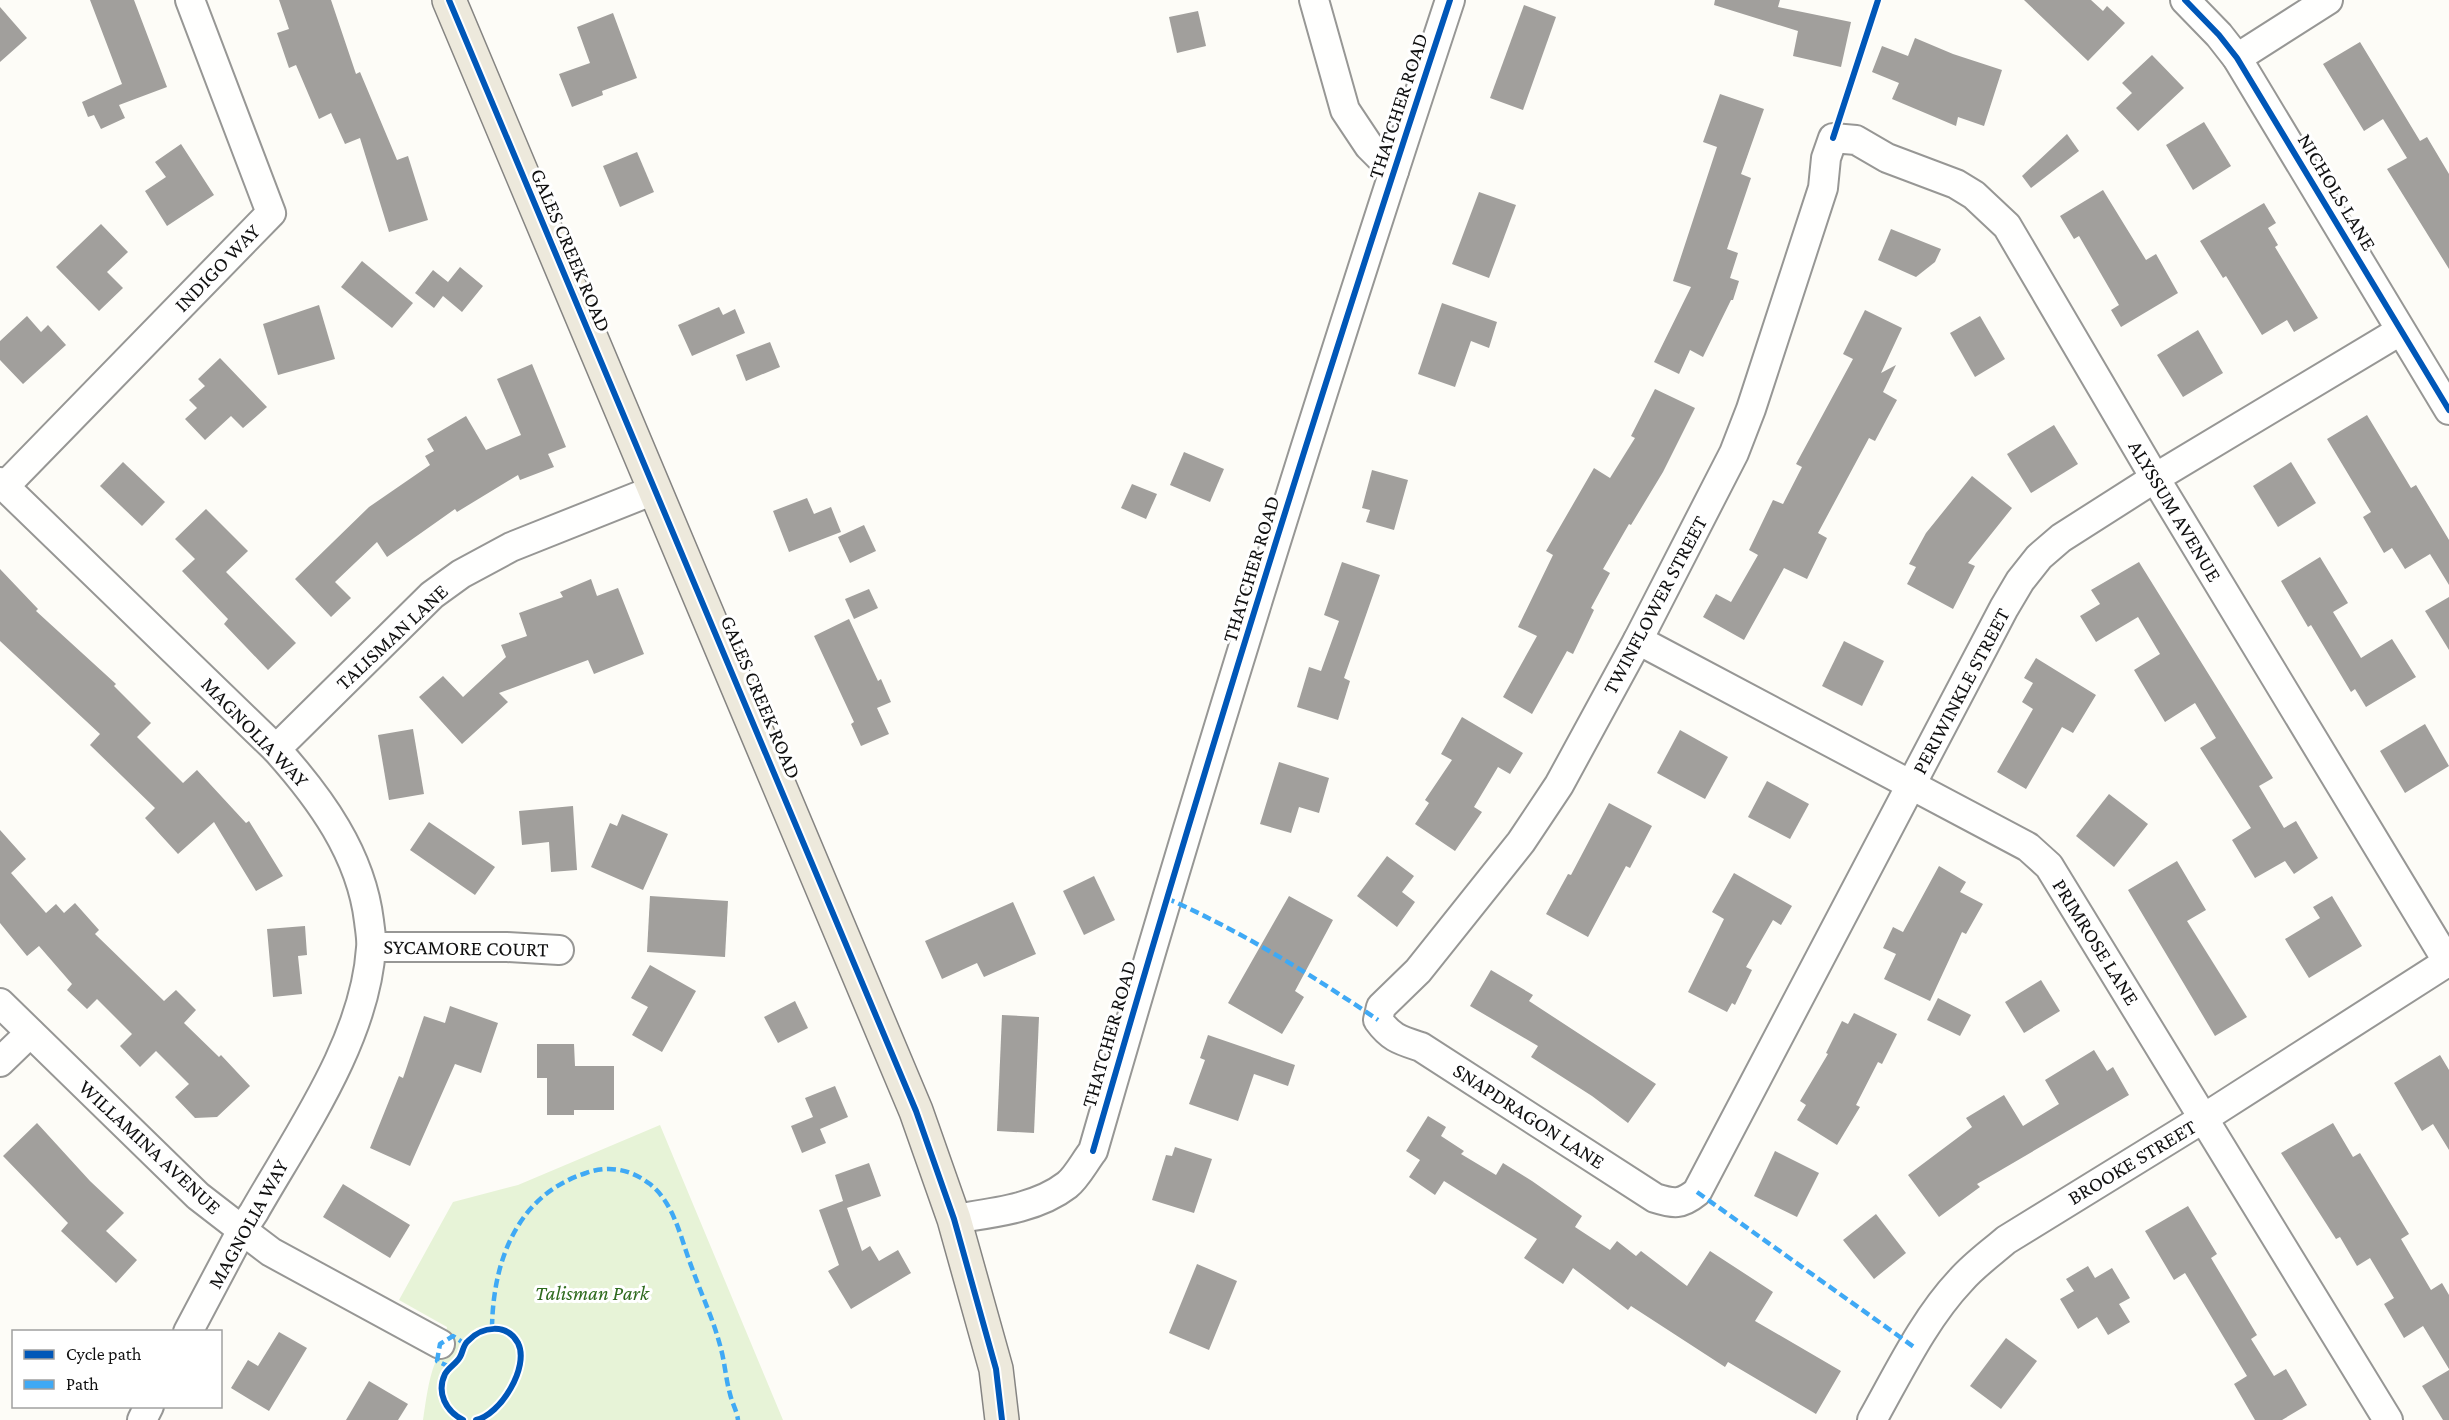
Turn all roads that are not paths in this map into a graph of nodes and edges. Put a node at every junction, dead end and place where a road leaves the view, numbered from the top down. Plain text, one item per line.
1 (190, 0) edge
2 (449, 0) edge
3 (1314, 0) edge
4 (1450, 0) edge
5 (2185, 0) edge
6 (2328, 0) edge
7 (2237, 58) junction
8 (1833, 138) joint
9 (1394, 171) junction
10 (2400, 331) junction
11 (2449, 410) edge
12 (2155, 478) junction
13 (2, 485) edge
14 (654, 490) junction
15 (1638, 640) junction
16 (276, 748) junction
17 (1912, 784) junction
18 (372, 947) junction
19 (559, 950) dead end
20 (2449, 962) edge
21 (0, 1004) edge
22 (1378, 1020) joint
23 (30, 1033) junction
24 (0, 1062) edge
25 (2204, 1118) junction
26 (1685, 1201) joint
27 (954, 1219) junction
28 (242, 1230) junction
29 (189, 1330) edge
30 (440, 1344) dead end
31 (1002, 1420) edge
32 (1872, 1420) edge
33 (2388, 1420) edge

1 - 13 street, INDIGO WAY
2 - 14 main road, GALES CREEK ROAD
3 - 9 street
4 - 9 street, THATCHER ROAD
5 - 7 street, NICHOLS LANE
6 - 7 street
7 - 10 street, NICHOLS LANE
8 - 12 street, ALYSSUM AVENUE
8 - 15 street, TWINFLOWER STREET
9 - 27 street, THATCHER ROAD
10 - 11 street, NICHOLS LANE
10 - 12 street, PERIWINKLE STREET
12 - 17 street, PERIWINKLE STREET
12 - 20 street, ALYSSUM AVENUE
13 - 16 street, MAGNOLIA WAY
14 - 16 street, TALISMAN LANE
14 - 27 main road, GALES CREEK ROAD
15 - 17 street, PRIMROSE LANE
15 - 22 street, TWINFLOWER STREET
16 - 18 street, MAGNOLIA WAY
17 - 25 street, PRIMROSE LANE
17 - 26 street, PERIWINKLE STREET
18 - 19 street, SYCAMORE COURT
18 - 28 street, MAGNOLIA WAY
20 - 25 street, BROOKE STREET
21 - 23 street, WILLAMINA AVENUE
22 - 26 street, SNAPDRAGON LANE
23 - 24 street
23 - 28 street, WILLAMINA AVENUE
25 - 32 street, BROOKE STREET
25 - 33 street, PRIMROSE LANE
27 - 31 main road, GALES CREEK ROAD
28 - 29 street, MAGNOLIA WAY
28 - 30 street, WILLAMINA AVENUE

